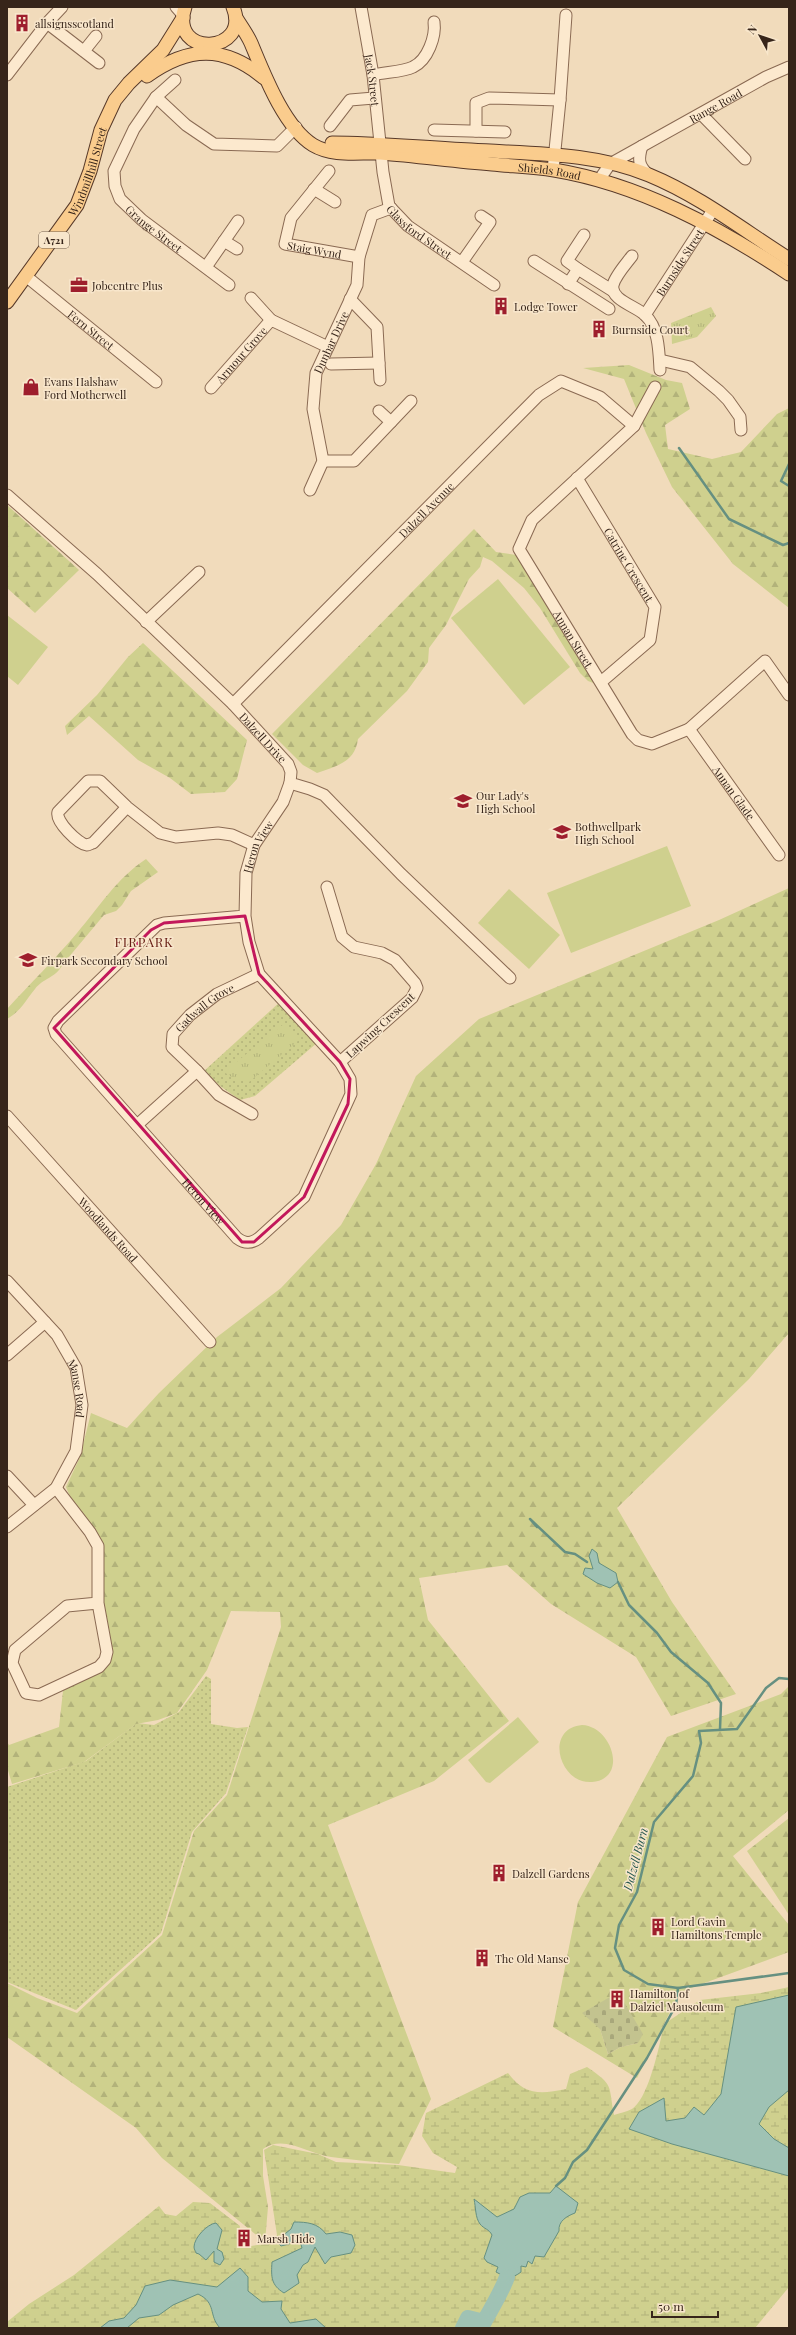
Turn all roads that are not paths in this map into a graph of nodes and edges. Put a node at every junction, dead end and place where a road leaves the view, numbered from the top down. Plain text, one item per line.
1 (62, 7) edge
2 (361, 7) edge
3 (235, 11) edge
4 (182, 12) edge
5 (566, 15) dead end
6 (434, 22) dead end
7 (47, 23) junction
8 (96, 36) dead end
9 (197, 42) junction
10 (217, 44) junction
11 (84, 51) junction
12 (153, 61) junction
13 (99, 63) dead end
14 (259, 65) junction
15 (789, 67) edge
16 (7, 75) edge
17 (373, 75) junction
18 (175, 80) dead end
19 (266, 80) junction
20 (156, 97) junction
21 (374, 98) junction
22 (115, 100) junction
23 (560, 100) junction
24 (701, 114) junction
25 (330, 126) dead end
26 (296, 127) junction
27 (434, 130) dead end
28 (476, 131) junction
29 (505, 132) dead end
30 (642, 146) junction
31 (381, 148) junction
32 (555, 154) junction
33 (746, 159) dead end
34 (610, 164) junction
35 (553, 170) junction
36 (329, 171) dead end
37 (649, 175) junction
38 (599, 180) junction
39 (314, 189) junction
40 (335, 202) dead end
41 (391, 208) junction
42 (714, 210) junction
43 (481, 216) dead end
44 (238, 221) dead end
45 (705, 224) junction
46 (584, 235) dead end
47 (224, 241) junction
48 (237, 249) dead end
49 (632, 256) dead end
50 (359, 257) junction
51 (789, 260) edge
52 (534, 261) dead end
53 (462, 262) junction
54 (206, 267) junction
55 (578, 269) junction
56 (789, 274) edge
57 (27, 277) junction
58 (229, 284) dead end
59 (568, 284) junction
60 (494, 285) dead end
61 (613, 290) junction
62 (251, 298) dead end
63 (350, 299) junction
64 (7, 302) edge
65 (609, 309) dead end
66 (645, 315) junction
67 (271, 320) junction
68 (328, 347) junction
69 (379, 363) junction
70 (331, 364) dead end
71 (380, 380) dead end
72 (156, 382) dead end
73 (655, 387) dead end
74 (211, 388) dead end
75 (411, 401) dead end
76 (379, 411) dead end
77 (391, 422) junction
78 (634, 426) junction
79 (741, 430) dead end
80 (323, 461) junction
81 (577, 478) junction
82 (310, 490) dead end
83 (7, 495) edge
84 (199, 572) dead end
85 (146, 622) junction
86 (601, 682) junction
87 (789, 695) edge
88 (233, 704) junction
89 (690, 729) junction
90 (290, 783) junction
91 (127, 807) junction
92 (254, 844) junction
93 (779, 855) dead end
94 (327, 887) dead end
95 (245, 916) junction
96 (258, 974) junction
97 (510, 978) dead end
98 (340, 1062) junction
99 (196, 1071) junction
100 (252, 1114) dead end
101 (7, 1116) edge
102 (137, 1125) junction
103 (7, 1281) edge
104 (44, 1322) junction
105 (210, 1342) dead end
106 (7, 1355) edge
107 (7, 1476) edge
108 (56, 1488) junction
109 (34, 1505) junction
110 (7, 1527) edge
111 (98, 1603) junction

1 - 7 street
2 - 17 street, Jack Street
3 - 10 main road
3 - 14 main road, Shields Road
4 - 9 main road
4 - 12 main road, Windmillhill Street / A721
5 - 23 street
6 - 17 street
7 - 11 street
7 - 16 street
8 - 11 street
9 - 10 main road
9 - 12 main road, Windmillhill Street / A721
10 - 14 main road
11 - 13 street
12 - 22 main road, Windmillhill Street / A721
14 - 19 main road, Shields Road
15 - 24 street, Range Road
17 - 21 street, Jack Street
18 - 20 street, Grange Street
19 - 22 main road
19 - 26 main road, Shields Road
20 - 26 street
20 - 54 street, Grange Street
21 - 25 street
21 - 31 street, Jack Street
22 - 57 main road, Windmillhill Street / A721
23 - 28 street
23 - 32 street
24 - 30 street, Range Road
24 - 33 street
26 - 31 main road, Shields Road
27 - 28 street
28 - 29 street
30 - 34 street, Range Road
30 - 37 street
31 - 32 main road, Shields Road
31 - 35 main road, Shields Road
31 - 41 street, Glassford Street
32 - 34 main road, Shields Road
32 - 35 street
34 - 37 main road, Shields Road
34 - 38 street, Range Road
35 - 38 main road, Shields Road
36 - 39 street, Staig Wynd
37 - 42 main road, Shields Road
38 - 45 main road, Shields Road
39 - 40 street
39 - 50 street, Staig Wynd
41 - 50 street, Dunbar Drive
41 - 53 street, Glassford Street
42 - 45 street, Burnside Street
42 - 51 main road, Shields Road
43 - 53 street
44 - 47 street
45 - 56 main road, Shields Road
45 - 66 street, Burnside Street
46 - 55 street
47 - 48 street
47 - 54 street
49 - 61 street
50 - 63 street, Dunbar Drive
52 - 59 street
53 - 60 street, Glassford Street
54 - 58 street, Grange Street
55 - 59 street
55 - 61 street
57 - 64 main road, Windmillhill Street / A721
57 - 72 street, Fern Street
59 - 65 street
61 - 66 street
62 - 67 street, Armour Grove
63 - 68 street, Dunbar Drive
63 - 69 street
66 - 79 street
67 - 68 street, Armour Grove
67 - 74 street, Armour Grove
68 - 80 street, Dunbar Drive
69 - 70 street
69 - 71 street
73 - 78 street, Annan Street
75 - 77 street
76 - 77 street
77 - 80 street
78 - 81 street, Annan Street
78 - 88 street, Dalzell Avenue
80 - 82 street
81 - 86 street, Annan Street
81 - 86 street, Catrine Crescent
83 - 85 street, Dalzell Drive
84 - 85 street
85 - 88 street, Dalzell Drive
86 - 89 street, Annan Street
87 - 89 street, Annan Street
88 - 90 street, Dalzell Drive
89 - 93 street, Annan Glade
90 - 92 street, Heron View
90 - 97 street
91 - 91 street
91 - 92 street
92 - 95 street, Heron View
94 - 98 street, Lapwing Crescent
95 - 96 street, Heron View
95 - 102 street, Heron View
96 - 98 street, Heron View
96 - 99 street, Gadwall Grove
98 - 102 street, Heron View
99 - 100 street, Gadwall Grove
99 - 102 street
101 - 105 street, Woodlands Road
103 - 104 street, Manse Road
104 - 106 street
104 - 108 street, Manse Road
107 - 109 street
108 - 109 street, Manse Road
108 - 111 street
109 - 110 street, Manse Road
111 - 111 street

